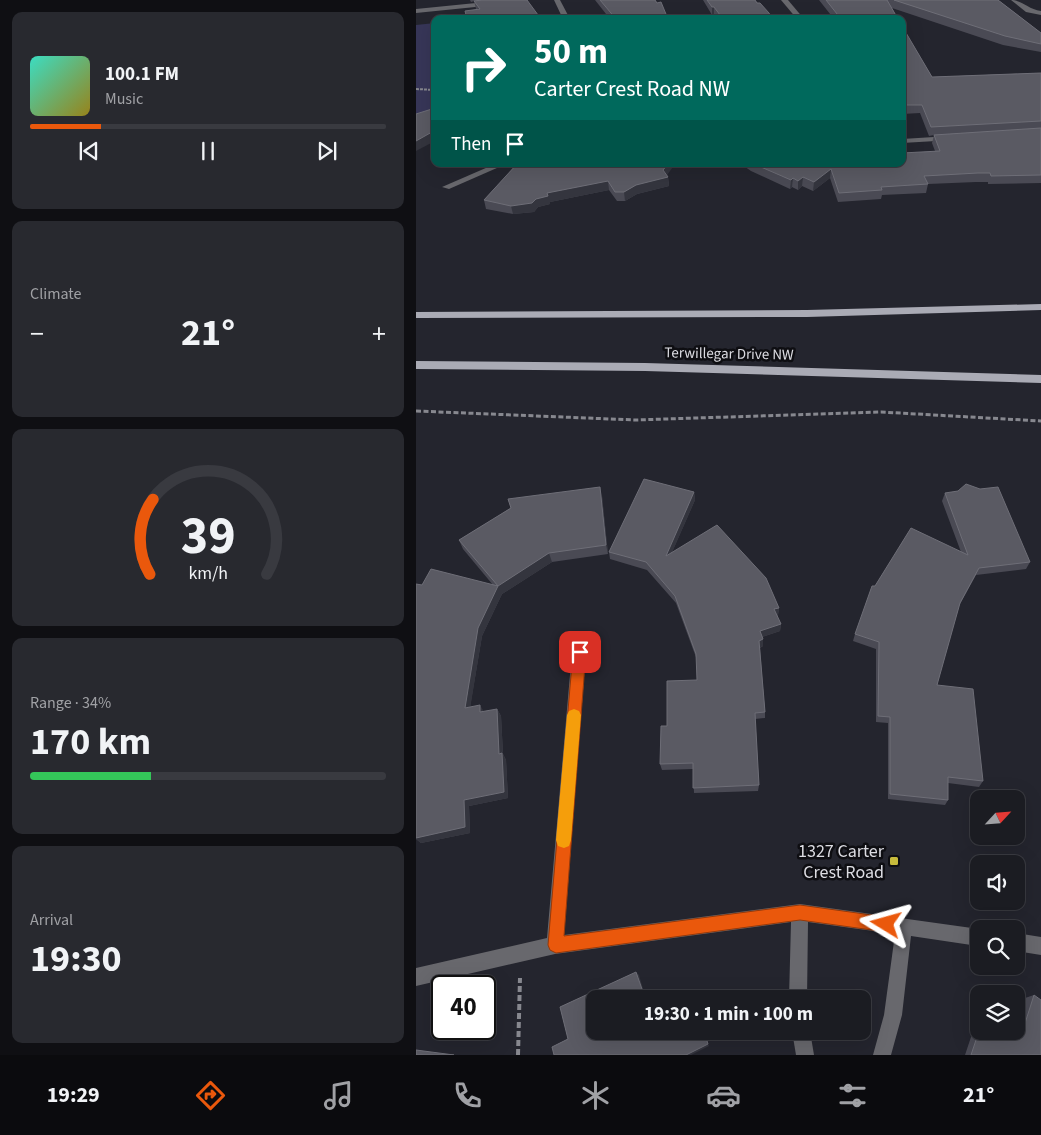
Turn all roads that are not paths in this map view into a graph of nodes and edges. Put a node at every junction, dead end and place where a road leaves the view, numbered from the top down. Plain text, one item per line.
1 (525, 0) edge
2 (557, 0) edge
3 (784, 0) edge
4 (1014, 0) edge
5 (416, 11) edge
6 (1041, 13) edge
7 (565, 15) edge
8 (797, 15) edge
9 (962, 137) edge
10 (906, 141) edge
11 (495, 167) edge
12 (446, 187) dead end
13 (1041, 307) edge
14 (416, 315) edge
15 (416, 366) edge
16 (1041, 379) edge
17 (580, 652) dead end
18 (800, 912) junction
19 (904, 927) junction
20 (970, 936) edge
21 (1025, 943) edge
22 (556, 945) junction
23 (1041, 946) edge
24 (416, 977) edge
25 (798, 990) edge
26 (802, 1040) edge
27 (805, 1055) edge
28 (882, 1055) edge

1 - 5 street
2 - 7 street
3 - 8 street
4 - 6 street
9 - 10 street
11 - 12 street
13 - 14 main road
15 - 16 main road, Terwillegar Drive NW
17 - 22 street
18 - 19 street
18 - 22 street
18 - 25 street
19 - 20 street
19 - 28 street
21 - 23 street
22 - 24 street
26 - 27 street

